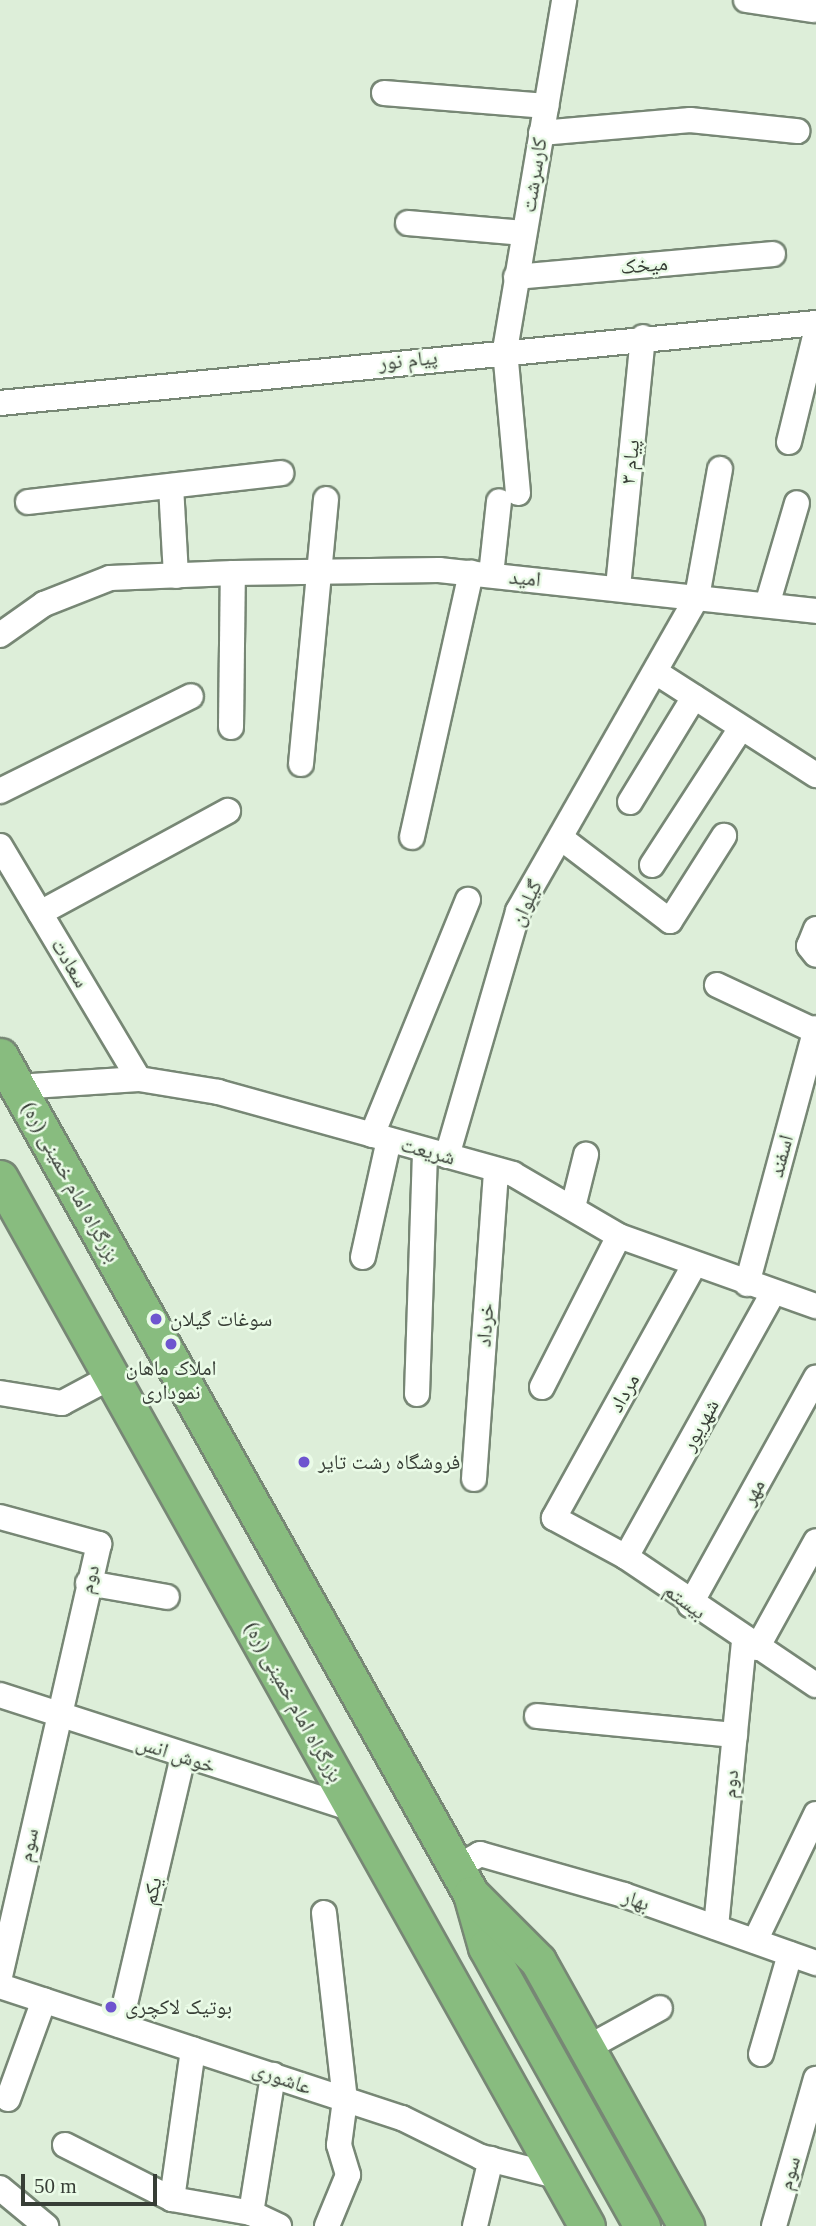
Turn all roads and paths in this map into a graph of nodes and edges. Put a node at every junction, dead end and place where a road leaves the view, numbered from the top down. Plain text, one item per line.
1 (568, 0) edge
2 (746, 0) edge
3 (813, 10) dead end
4 (384, 93) dead end
5 (545, 106) junction
6 (797, 131) dead end
7 (541, 133) junction
8 (408, 223) dead end
9 (524, 233) junction
10 (773, 254) dead end
11 (516, 277) junction
12 (816, 323) edge
13 (816, 332) edge
14 (643, 337) junction
15 (505, 350) junction
16 (0, 403) edge
17 (789, 443) dead end
18 (720, 469) dead end
19 (281, 473) dead end
20 (171, 486) junction
21 (326, 499) dead end
22 (28, 502) dead end
23 (797, 503) dead end
24 (233, 573) junction
25 (317, 573) junction
26 (481, 574) junction
27 (176, 576) junction
28 (618, 587) junction
29 (696, 597) junction
30 (767, 605) junction
31 (816, 611) edge
32 (0, 635) edge
33 (657, 673) junction
34 (191, 696) dead end
35 (694, 697) junction
36 (231, 727) dead end
37 (741, 728) junction
38 (301, 764) dead end
39 (816, 775) edge
40 (0, 791) edge
41 (629, 802) dead end
42 (228, 811) dead end
43 (724, 836) dead end
44 (412, 837) dead end
45 (561, 838) junction
46 (0, 846) edge
47 (652, 865) dead end
48 (468, 900) dead end
49 (40, 913) junction
50 (816, 929) edge
51 (816, 955) edge
52 (717, 985) dead end
53 (816, 1029) edge
54 (0, 1056) edge
55 (139, 1079) junction
56 (17, 1087) junction
57 (380, 1138) junction
58 (436, 1153) junction
59 (586, 1155) dead end
60 (496, 1170) junction
61 (0, 1178) edge
62 (573, 1207) junction
63 (619, 1236) junction
64 (363, 1257) dead end
65 (693, 1267) junction
66 (747, 1284) junction
67 (773, 1293) junction
68 (816, 1306) edge
69 (111, 1377) junction
70 (816, 1378) edge
71 (542, 1387) dead end
72 (0, 1393) edge
73 (418, 1394) dead end
74 (474, 1479) dead end
75 (0, 1517) edge
76 (554, 1518) joint
77 (816, 1541) edge
78 (626, 1557) junction
79 (88, 1583) junction
80 (167, 1597) dead end
81 (691, 1605) junction
82 (751, 1645) junction
83 (816, 1685) edge
84 (0, 1695) edge
85 (56, 1714) junction
86 (537, 1716) dead end
87 (735, 1735) junction
88 (184, 1757) junction
89 (354, 1809) junction
90 (816, 1814) edge
91 (463, 1881) junction
92 (324, 1913) dead end
93 (716, 1927) junction
94 (755, 1941) junction
95 (790, 1954) junction
96 (816, 1963) edge
97 (0, 1976) edge
98 (0, 1986) edge
99 (44, 2000) junction
100 (660, 2008) dead end
101 (120, 2025) junction
102 (587, 2048) junction
103 (193, 2049) junction
104 (761, 2054) dead end
105 (273, 2075) junction
106 (816, 2080) edge
107 (8, 2099) dead end
108 (345, 2100) junction
109 (65, 2145) dead end
110 (491, 2160) junction
111 (560, 2178) junction
112 (0, 2188) edge
113 (172, 2199) junction
114 (251, 2213) junction
115 (40, 2224) edge
116 (279, 2226) edge
117 (327, 2226) edge
118 (475, 2226) edge
119 (587, 2226) edge
120 (642, 2226) edge
121 (687, 2226) edge
122 (774, 2226) edge

1 - 5 street, کارسرشت
2 - 3 street
4 - 5 street
5 - 7 street, کارسرشت
6 - 7 street
7 - 9 street, کارسرشت
8 - 9 street
9 - 11 street, کارسرشت
10 - 11 street, میخک
11 - 15 street, کارسرشت
12 - 14 street, پیام نور
13 - 17 street
14 - 15 street, پیام نور
14 - 28 street, پیام ۳
15 - 16 street, پیام نور
15 - 26 street, کارسرشت
18 - 29 street, گیلوان
19 - 20 street
20 - 22 street
20 - 27 street
21 - 25 street
23 - 30 street
24 - 25 street, امید
24 - 27 street, امید
24 - 36 street
25 - 26 street, امید
25 - 38 street
26 - 28 street, امید
26 - 44 street, کارسرشت
27 - 32 street, امید
28 - 29 street, امید
29 - 30 street, امید
29 - 33 street, گیلوان
30 - 31 street, امید
33 - 35 street
33 - 45 street, گیلوان
34 - 40 street
35 - 37 street
35 - 41 street
37 - 39 street
37 - 47 street
42 - 49 street
43 - 45 street
45 - 58 street, گیلوان
46 - 49 street, سعادت
48 - 57 street
49 - 55 street, سعادت
50 - 51 street
52 - 53 street
53 - 66 street, اسفند
54 - 56 highway, بزرگراه امام خمینی (ره)
55 - 56 street, شریعت
55 - 57 street, شریعت
56 - 91 highway, بزرگراه امام خمینی (ره)
57 - 58 street, شریعت
57 - 64 street
58 - 60 street, شریعت
58 - 73 street, گیلوان
59 - 62 street
60 - 62 street, شریعت
60 - 74 street, خرداد
61 - 69 highway, بزرگراه امام خمینی (ره)
62 - 63 street, شریعت
63 - 65 street, شریعت
63 - 71 street
65 - 66 street, شریعت
65 - 76 street, مرداد
66 - 67 street, شریعت
67 - 68 street, شریعت
67 - 78 street, شهریور
69 - 72 street
69 - 89 highway, بزرگراه امام خمینی (ره)
70 - 81 street, مهر
75 - 79 street, دوم
76 - 78 street, بیستم
77 - 82 street
78 - 81 street, بیستم
79 - 80 street
79 - 85 street, دوم
81 - 82 street, بیستم
82 - 83 street, بیستم
82 - 87 street, دوم
84 - 85 street, خوش انس
85 - 88 street, خوش انس
85 - 97 street, سوم
86 - 87 street
87 - 93 street, دوم
88 - 89 street, خوش انس
88 - 101 street, یکم
89 - 111 highway, بزرگراه امام خمینی (ره)
90 - 94 street
91 - 93 street, بهار
91 - 102 highway, بزرگراه امام خمینی (ره)
91 - 120 highway, بزرگراه امام خمینی (ره)
92 - 108 street
93 - 94 street, بهار
94 - 95 street, بهار
95 - 96 street, بهار
95 - 104 street
98 - 99 street, عاشوری
99 - 101 street, عاشوری
99 - 107 street
100 - 102 street
101 - 103 street, عاشوری
102 - 121 highway, بزرگراه امام خمینی (ره)
103 - 105 street, عاشوری
103 - 113 street
105 - 108 street, عاشوری
105 - 114 street
106 - 122 street, سوم
108 - 110 street, عاشوری
108 - 117 street
109 - 113 street
110 - 111 street, عاشوری
110 - 118 street
111 - 119 highway, بزرگراه امام خمینی (ره)
112 - 115 street
113 - 114 street
114 - 116 street

